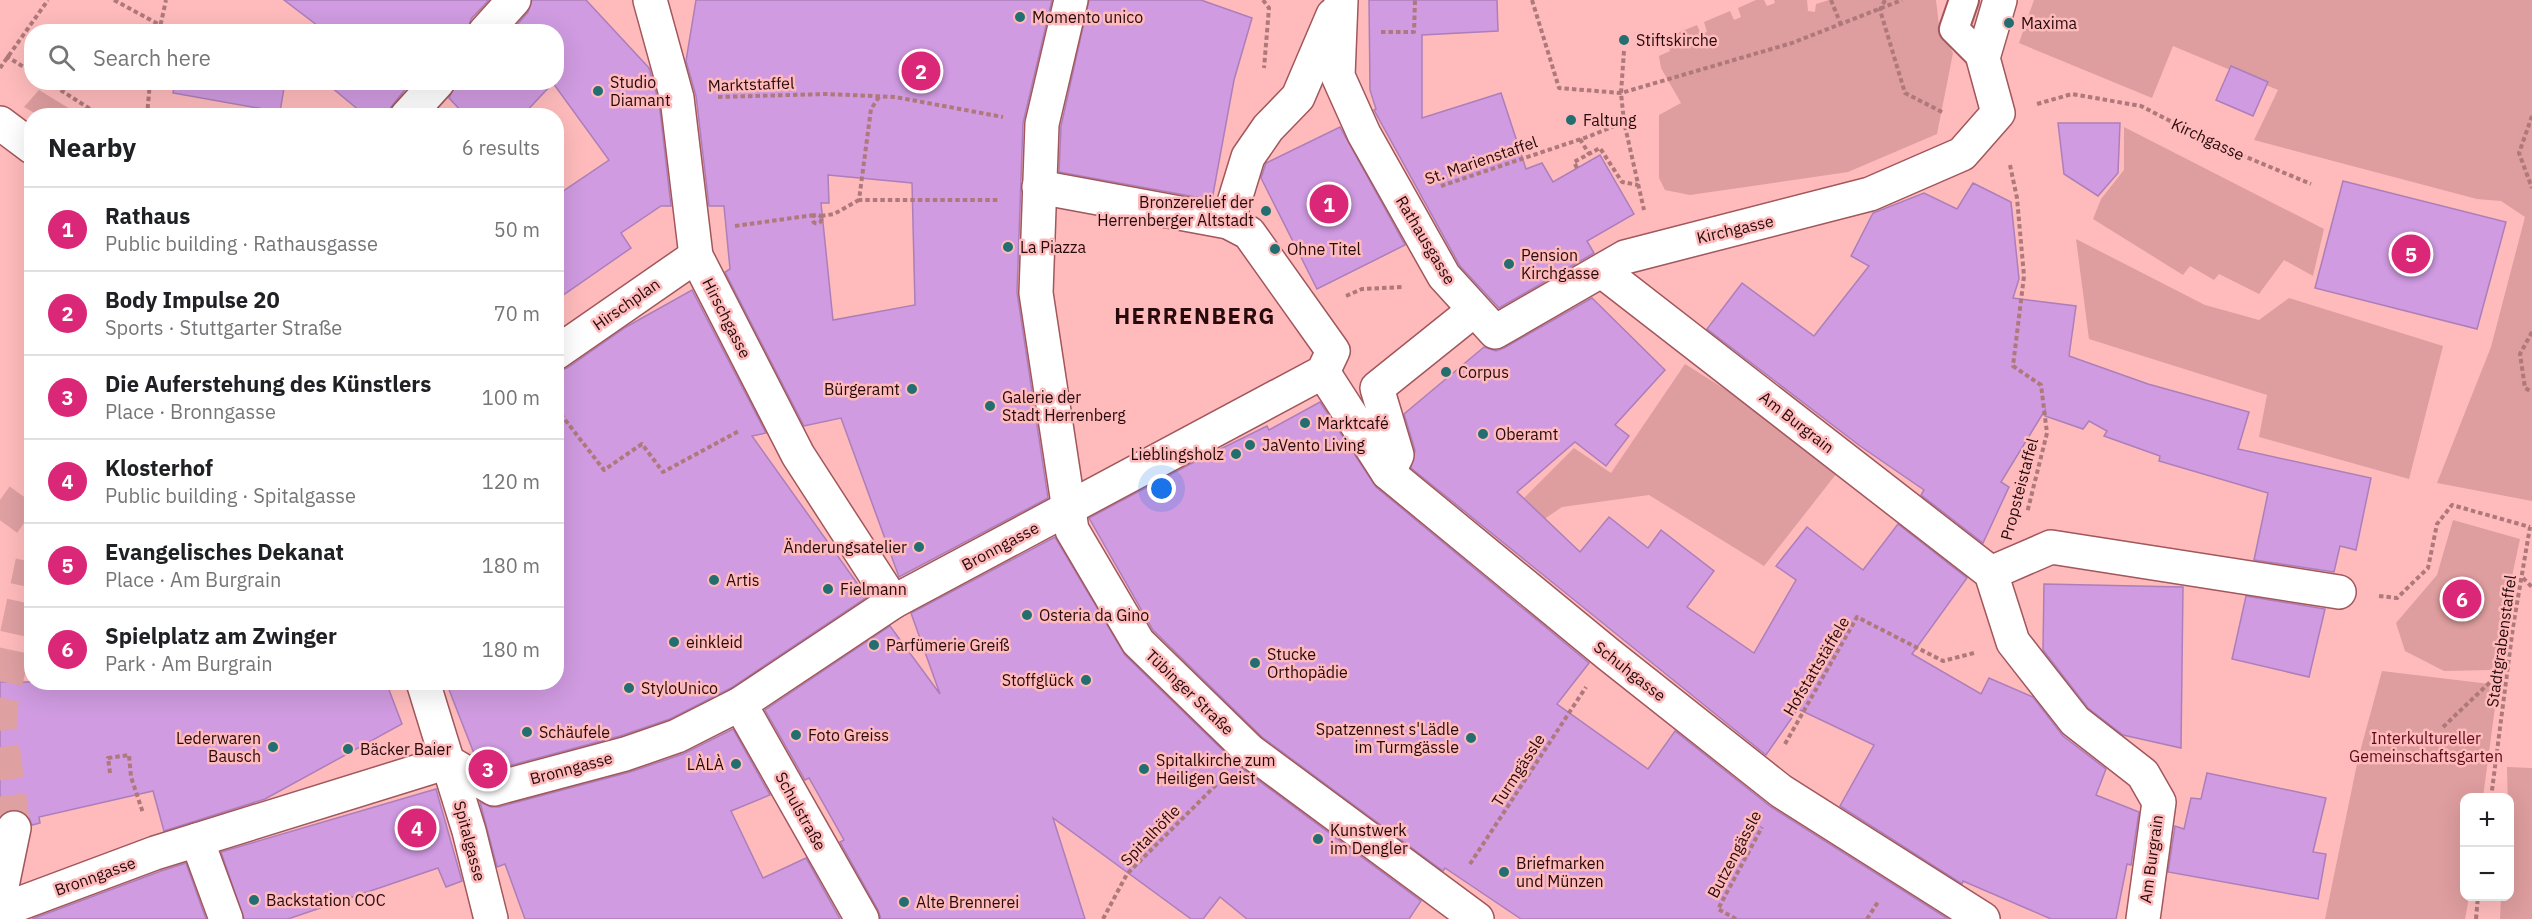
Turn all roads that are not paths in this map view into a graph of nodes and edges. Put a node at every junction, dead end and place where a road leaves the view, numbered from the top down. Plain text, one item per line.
1 (514, 0) edge
2 (650, 0) edge
3 (1071, 0) edge
4 (1340, 0) edge
5 (1964, 0) edge
6 (2000, 0) edge
7 (492, 24) edge
8 (1983, 58) junction
9 (431, 90) edge
10 (414, 108) edge
11 (0, 123) edge
12 (24, 141) edge
13 (1039, 194) junction
14 (1228, 222) junction
15 (695, 244) junction
16 (1602, 271) junction
17 (1484, 322) junction
18 (564, 347) edge
19 (1323, 372) junction
20 (1388, 473) junction
21 (1069, 509) junction
22 (2001, 568) junction
23 (2340, 592) road end
24 (893, 602) junction
25 (426, 690) edge
26 (740, 704) junction
27 (448, 762) junction
28 (14, 828) tunnel mouth
29 (197, 840) junction
30 (4, 914) edge
31 (226, 919) edge
32 (491, 919) edge
33 (862, 919) edge
34 (1477, 919) edge
35 (1983, 919) edge
36 (2143, 919) edge

1 - 7 street
2 - 15 street, Hirschgasse
3 - 13 street, Tübinger Straße
4 - 14 street, Rathausgasse
4 - 17 street, Rathausgasse
5 - 8 lane
6 - 8 street
8 - 16 street, Kirchgasse
9 - 10 street
11 - 12 street
13 - 14 street
13 - 21 street, Tübinger Straße
14 - 19 street
15 - 18 street, Hirschplan
15 - 24 street, Hirschgasse
16 - 17 street, Kirchgasse
16 - 22 street, Am Burgrain
17 - 20 street
19 - 20 street, Schuhgasse
19 - 21 street, Bronngasse
20 - 35 street, Schuhgasse
21 - 24 street, Bronngasse
21 - 34 street, Tübinger Straße
22 - 23 street
22 - 36 street, Am Burgrain
24 - 26 street, Bronngasse
25 - 27 street, Spitalgasse
26 - 27 street, Bronngasse
26 - 33 street, Schulstraße
27 - 29 street, Bronngasse
27 - 32 street, Spitalgasse
28 - 30 street
29 - 30 street, Bronngasse
29 - 31 street

